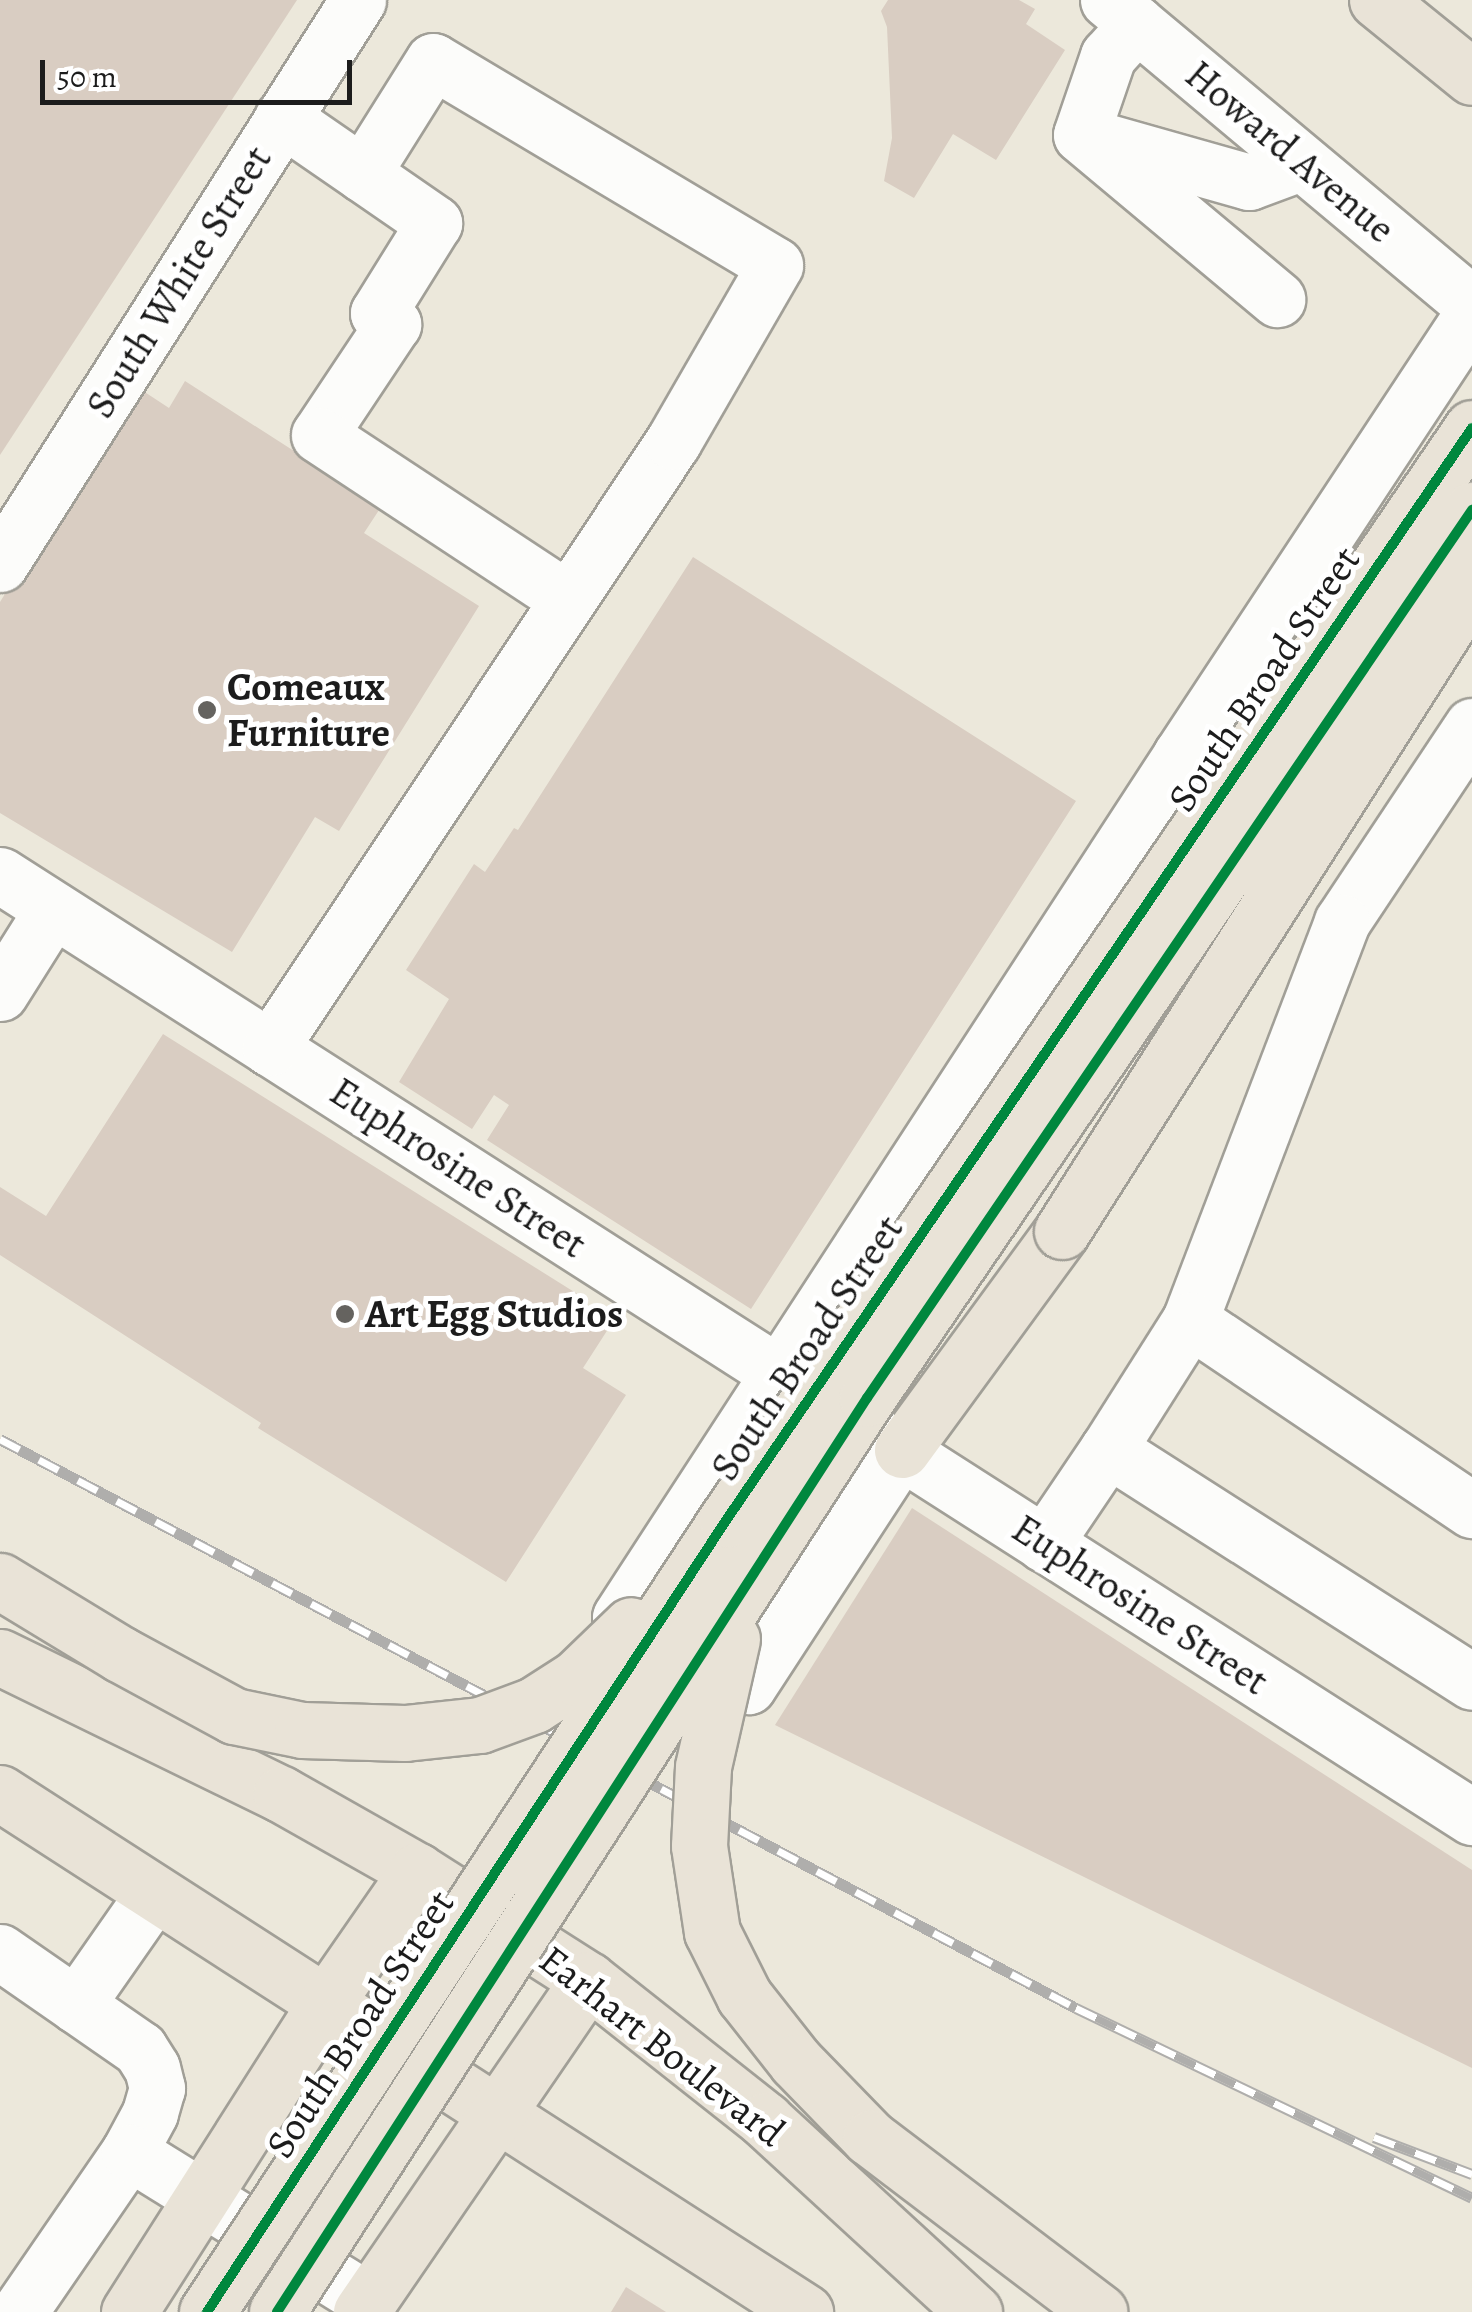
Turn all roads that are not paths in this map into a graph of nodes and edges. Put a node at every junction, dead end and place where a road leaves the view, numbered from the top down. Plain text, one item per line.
1 (358, 0) edge
2 (1377, 0) edge
3 (1122, 12) edge
4 (1472, 77) edge
5 (282, 118) junction
6 (1081, 134) junction
7 (1300, 163) junction
8 (362, 174) junction
9 (1277, 299) dead end
10 (1472, 304) edge
11 (1472, 314) edge
12 (1472, 428) edge
13 (1472, 465) edge
14 (1472, 510) edge
15 (0, 564) edge
16 (1472, 587) edge
17 (568, 600) junction
18 (1472, 726) edge
19 (1181, 755) junction
20 (1246, 799) junction
21 (0, 875) edge
22 (53, 908) junction
23 (1342, 922) junction
24 (0, 993) edge
25 (270, 1048) junction
26 (1190, 1320) junction
27 (780, 1375) junction
28 (829, 1406) junction
29 (1108, 1449) junction
30 (902, 1450) junction
31 (1472, 1510) edge
32 (727, 1520) junction
33 (1044, 1544) junction
34 (0, 1581) edge
35 (744, 1594) junction
36 (673, 1649) junction
37 (0, 1658) edge
38 (1472, 1682) edge
39 (0, 1793) edge
40 (1472, 1817) edge
41 (417, 1871) junction
42 (154, 1893) junction
43 (0, 1952) edge
44 (588, 1980) junction
45 (324, 2004) junction
46 (76, 2005) junction
47 (498, 2116) junction
48 (129, 2152) junction
49 (202, 2198) junction
50 (365, 2306) edge
51 (18, 2312) edge
52 (130, 2312) edge
53 (207, 2312) edge
54 (277, 2312) edge
55 (805, 2312) edge
56 (974, 2312) edge
57 (1099, 2312) edge

1 - 5 street, South White Street
2 - 4 main road
3 - 6 street
3 - 7 street, Howard Avenue
5 - 8 street
5 - 15 street, South White Street
6 - 7 street
6 - 9 street
7 - 10 street, Howard Avenue
8 - 17 street
8 - 17 street
11 - 19 street
12 - 32 main road, South Broad Street, bridge
13 - 20 street
14 - 35 main road, South Broad Street, bridge
16 - 30 main road, bridge
17 - 25 street
18 - 23 street
19 - 20 street
19 - 27 street
20 - 23 street
20 - 28 street
21 - 22 street, Euphrosine Street
22 - 24 street
22 - 25 street, Euphrosine Street
23 - 26 street
25 - 27 street, Euphrosine Street
26 - 29 street
26 - 31 street
27 - 28 street, Euphrosine Street
27 - 36 street
28 - 30 street, Euphrosine Street
28 - 36 street
29 - 33 street
29 - 38 street
30 - 33 street, Euphrosine Street
30 - 36 street
32 - 34 main road, bridge
32 - 53 main road, South Broad Street, bridge
33 - 40 street, Euphrosine Street
35 - 54 main road, South Broad Street, bridge
35 - 57 main road, bridge
37 - 41 main road, Earhart Boulevard
39 - 42 main road
41 - 44 main road, Earhart Boulevard
41 - 45 main road
42 - 45 main road
42 - 46 street
43 - 46 street
44 - 47 main road
44 - 56 main road, Earhart Boulevard
45 - 47 main road
45 - 49 main road
46 - 48 street
47 - 50 main road
47 - 55 main road
48 - 49 street
48 - 51 street
49 - 50 street
49 - 52 main road

